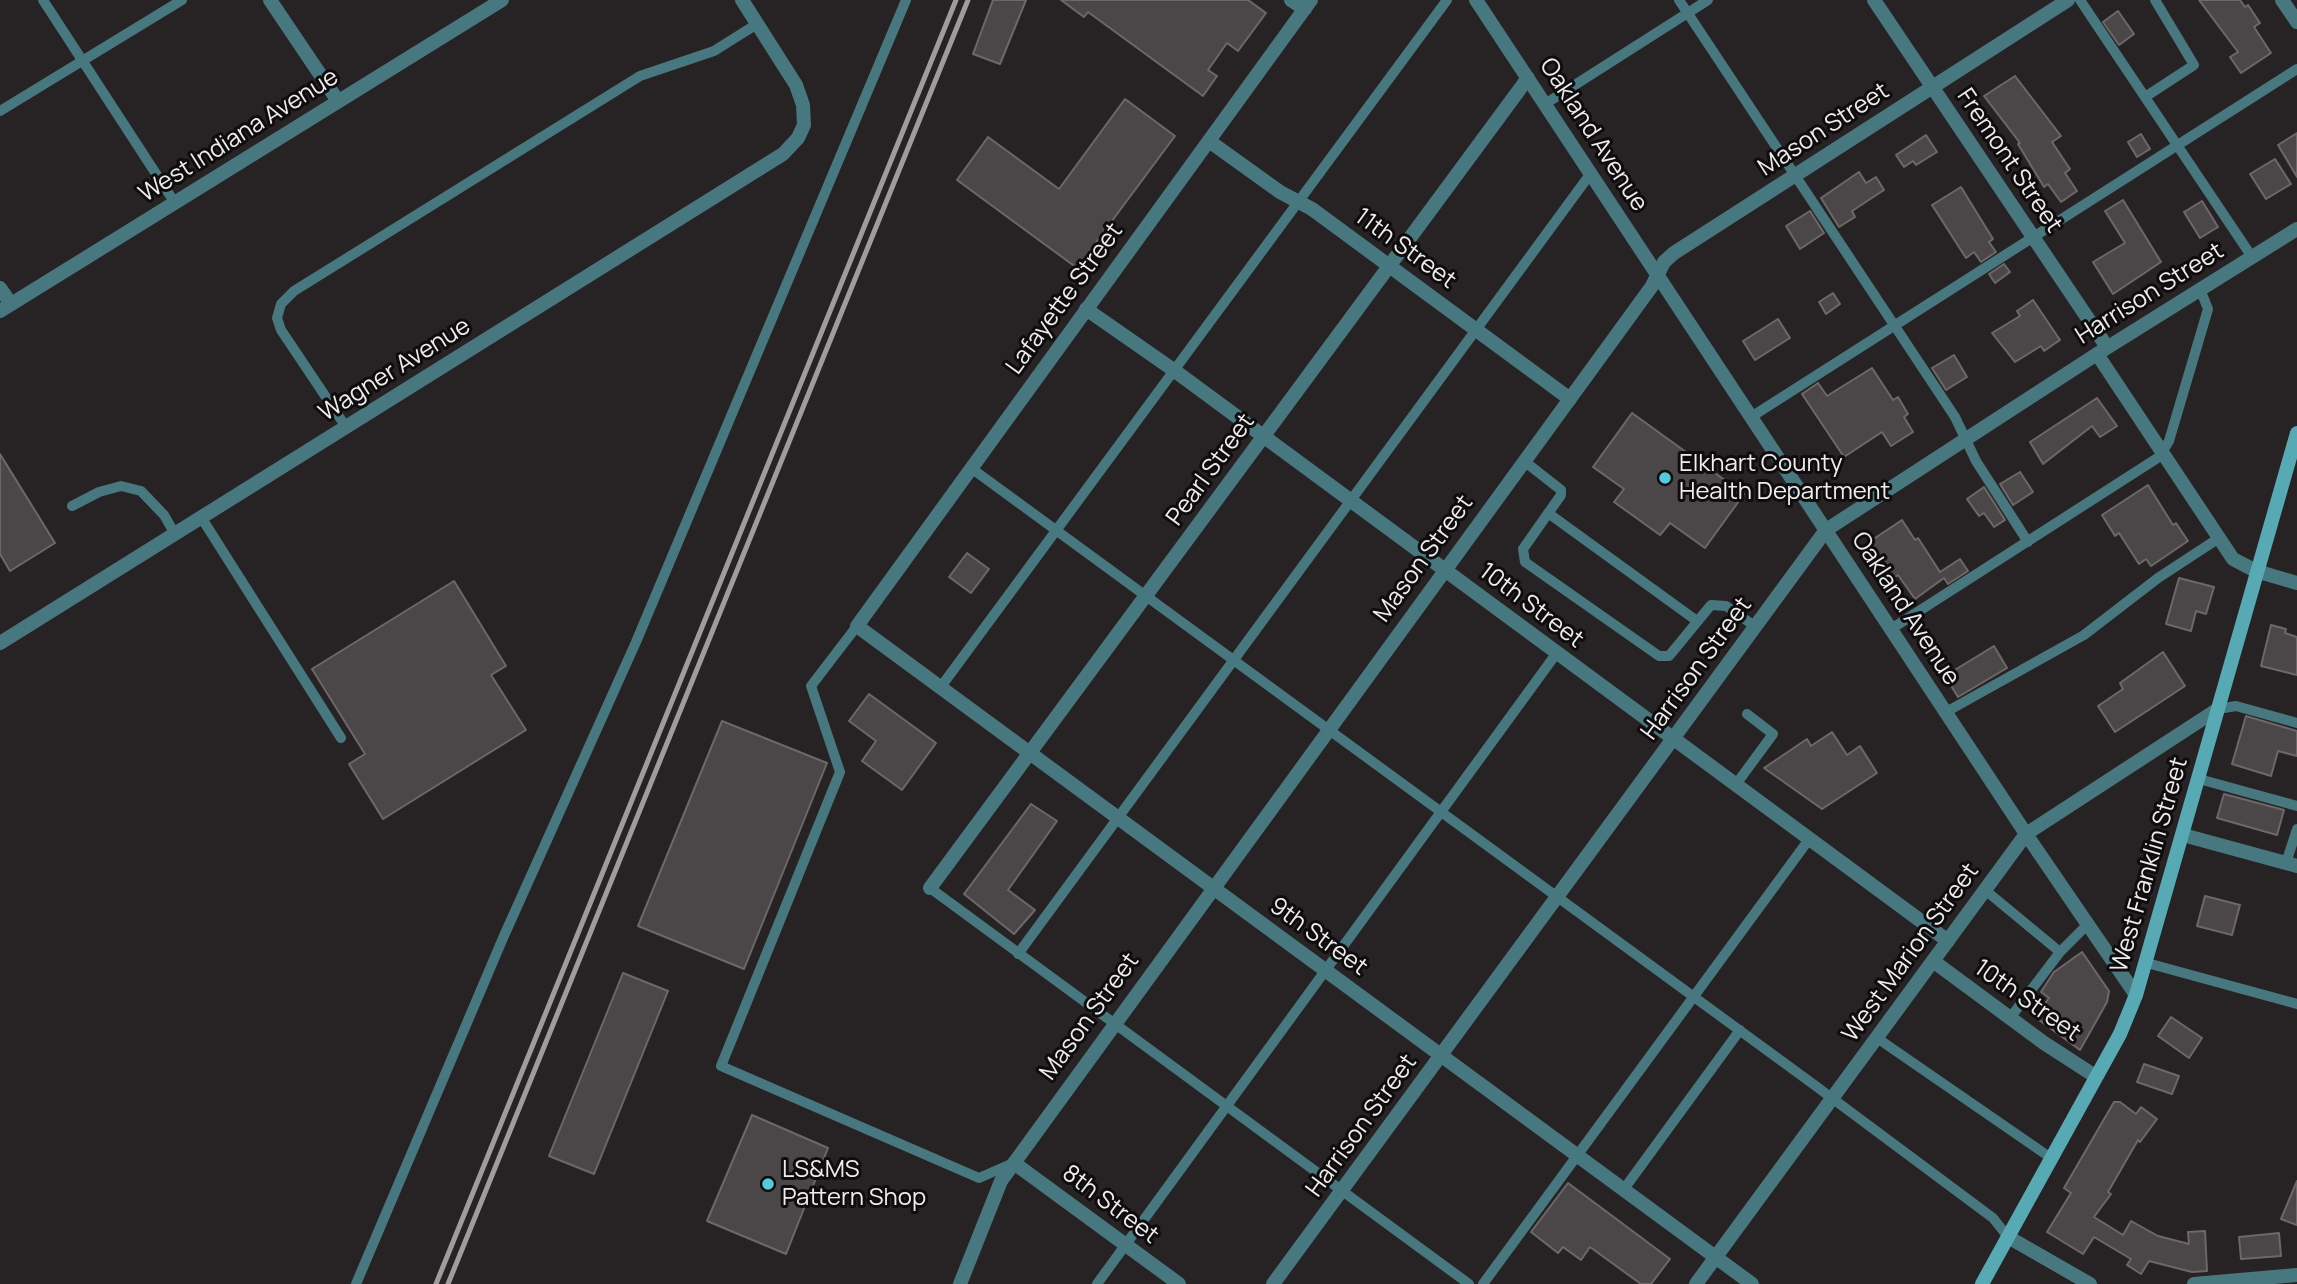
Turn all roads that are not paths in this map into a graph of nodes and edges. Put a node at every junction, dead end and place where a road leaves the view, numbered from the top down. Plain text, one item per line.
1 (43, 0) edge
2 (182, 0) edge
3 (270, 0) edge
4 (500, 0) edge
5 (742, 0) edge
6 (906, 0) edge
7 (1291, 0) edge
8 (1447, 0) edge
9 (1476, 0) edge
10 (1679, 0) edge
11 (1708, 0) edge
12 (1874, 0) edge
13 (2068, 0) edge
14 (2080, 0) edge
15 (2155, 0) edge
16 (2282, 0) edge
17 (1308, 5) edge
18 (1688, 13) junction
19 (2297, 22) edge
20 (757, 24) junction
21 (82, 63) junction
22 (2297, 69) edge
23 (1528, 78) junction
24 (1933, 88) junction
25 (2145, 97) junction
26 (338, 102) junction
27 (1545, 104) junction
28 (0, 111) edge
29 (1209, 141) junction
30 (2177, 146) junction
31 (1591, 173) junction
32 (1795, 176) junction
33 (1298, 202) junction
34 (175, 203) junction
35 (2297, 229) edge
36 (2034, 238) junction
37 (2252, 257) junction
38 (1388, 264) junction
39 (1657, 274) junction
40 (0, 288) edge
41 (2200, 289) junction
42 (5, 307) edge
43 (1086, 309) junction
44 (1895, 326) junction
45 (1476, 329) junction
46 (2102, 351) junction
47 (1175, 371) junction
48 (1570, 399) junction
49 (1751, 418) junction
50 (346, 428) junction
51 (2297, 433) edge
52 (1263, 436) junction
53 (1966, 440) junction
54 (2162, 452) junction
55 (1524, 461) junction
56 (2292, 466) edge
57 (971, 468) junction
58 (1350, 500) junction
59 (72, 506) dead end
60 (1548, 513) junction
61 (201, 517) junction
62 (1826, 530) junction
63 (1057, 531) junction
64 (175, 534) junction
65 (2219, 538) junction
66 (2028, 542) junction
67 (1444, 570) junction
68 (2256, 571) junction
69 (2297, 583) edge
70 (1146, 596) junction
71 (1697, 621) junction
72 (857, 625) junction
73 (1756, 627) junction
74 (1891, 629) junction
75 (0, 643) edge
76 (1556, 654) junction
77 (1234, 660) junction
78 (940, 688) junction
79 (2218, 709) junction
80 (1946, 712) junction
81 (1747, 714) dead end
82 (2297, 723) edge
83 (1328, 729) junction
84 (341, 738) dead end
85 (1676, 738) junction
86 (1031, 754) junction
87 (2199, 779) junction
88 (1737, 783) junction
89 (2297, 806) edge
90 (1442, 812) junction
91 (1118, 818) junction
92 (2297, 829) edge
93 (2026, 834) junction
94 (2183, 835) junction
95 (1810, 838) junction
96 (2291, 864) edge
97 (1213, 887) junction
98 (930, 888) joint
99 (1985, 890) junction
100 (1558, 896) junction
101 (2088, 924) junction
102 (1948, 941) junction
103 (2060, 952) junction
104 (1018, 954) junction
105 (1933, 961) junction
106 (2147, 963) junction
107 (1326, 971) junction
108 (2136, 995) junction
109 (1693, 996) junction
110 (2297, 1004) edge
111 (2010, 1018) junction
112 (1114, 1023) junction
113 (1740, 1030) junction
114 (1877, 1038) junction
115 (1440, 1056) junction
116 (2095, 1076) junction
117 (1832, 1099) junction
118 (1228, 1107) junction
119 (1579, 1156) junction
120 (2051, 1158) junction
121 (1014, 1163) junction
122 (1624, 1189) junction
123 (1343, 1192) junction
124 (2008, 1237) junction
125 (1126, 1245) junction
126 (1716, 1257) junction
127 (2297, 1275) edge
128 (356, 1284) edge
129 (960, 1284) edge
130 (1097, 1284) edge
131 (1179, 1284) edge
132 (1273, 1284) edge
133 (1469, 1284) edge
134 (1483, 1284) edge
135 (1696, 1284) edge
136 (1752, 1284) edge
137 (1982, 1284) edge
138 (2090, 1284) edge
139 (2194, 1284) edge

1 - 21 lane
2 - 21 lane
3 - 26 street
4 - 26 street, West Indiana Avenue
5 - 20 street
6 - 128 lane
7 - 17 street
8 - 33 lane
9 - 23 street, Oakland Avenue
10 - 18 lane
11 - 18 lane
12 - 24 street, Fremont Street
13 - 24 street, Mason Street
14 - 25 lane
15 - 25 lane
16 - 19 street
17 - 29 street, Lafayette Street
18 - 27 lane
18 - 32 lane
20 - 50 street, Wagner Avenue
20 - 50 lane
21 - 28 lane
21 - 34 lane
22 - 30 lane
23 - 27 street, Oakland Avenue
23 - 38 street, Pearl Street
24 - 32 street, Mason Street
24 - 36 street, Fremont Street
25 - 30 lane
26 - 34 street, West Indiana Avenue
27 - 31 street, Oakland Avenue
29 - 33 street, 11th Street
29 - 43 street, Lafayette Street
30 - 36 lane
30 - 37 lane
31 - 39 street, Oakland Avenue
31 - 45 lane
32 - 39 street, Mason Street
32 - 44 lane
33 - 38 street, 11th Street
33 - 47 lane
34 - 42 street, West Indiana Avenue
35 - 37 street, Harrison Street
36 - 44 lane
36 - 46 street, Fremont Street
37 - 41 street, Harrison Street
38 - 45 street, 11th Street
38 - 52 street, Pearl Street
39 - 48 street, Mason Street
39 - 49 street, Oakland Avenue
40 - 42 street
41 - 46 street, Harrison Street
41 - 54 lane
43 - 47 street, 10th Street
43 - 57 street, Lafayette Street
44 - 49 lane
44 - 53 lane
45 - 48 street, 11th Street
45 - 58 lane
46 - 53 street, Harrison Street
46 - 54 street, Fremont Street
47 - 52 street, 10th Street
47 - 63 lane
48 - 55 street, Mason Street
49 - 62 street, Oakland Avenue
50 - 61 street, Wagner Avenue
51 - 56 main road, West Franklin Street
52 - 58 street, 10th Street
52 - 70 street, Pearl Street
53 - 62 street, Harrison Street
53 - 66 lane
54 - 65 street, Fremont Street
54 - 66 lane
55 - 60 lane
55 - 67 street, Mason Street
56 - 68 main road, West Franklin Street
57 - 63 lane
57 - 72 street, Lafayette Street
58 - 67 street, 10th Street
58 - 77 lane
59 - 64 lane
60 - 71 lane
60 - 71 lane
61 - 64 street, Wagner Avenue
61 - 84 lane
62 - 73 street, Harrison Street
62 - 74 street, Oakland Avenue
63 - 70 lane
63 - 78 lane
64 - 75 street, Wagner Avenue
65 - 68 street, Fremont Street
65 - 80 lane
66 - 74 lane
67 - 76 street, 10th Street
67 - 83 street, Mason Street
68 - 69 street, Fremont Street
68 - 79 main road, West Franklin Street
70 - 77 lane
70 - 86 street, Pearl Street
71 - 73 lane
72 - 78 street, 9th Street
72 - 121 lane
73 - 85 street, Harrison Street
74 - 80 street, Oakland Avenue
76 - 85 street, 10th Street
76 - 90 lane
77 - 83 lane
77 - 91 lane
78 - 86 street, 9th Street
79 - 82 lane
79 - 87 main road, West Franklin Street
79 - 93 street, West Marion Street
80 - 93 street, Oakland Avenue
81 - 88 lane
83 - 90 lane
83 - 97 street, Mason Street
85 - 88 street, 10th Street
85 - 100 street, Harrison Street
86 - 91 street, 9th Street
86 - 98 street, Pearl Street
87 - 89 lane
87 - 94 main road, West Franklin Street
88 - 95 street, 10th Street
90 - 100 lane
90 - 107 lane
91 - 97 street, 9th Street
91 - 104 lane
92 - 96 lane
93 - 99 street, West Marion Street
93 - 101 street, Oakland Avenue
94 - 96 street
94 - 106 main road, West Franklin Street
95 - 102 street, 10th Street
95 - 109 lane
97 - 107 street, 9th Street
97 - 112 street, Mason Street
98 - 104 lane
99 - 102 street, West Marion Street
99 - 103 lane
100 - 109 lane
100 - 115 street, Harrison Street
101 - 103 lane
101 - 108 street, Oakland Avenue
102 - 105 street, West Marion Street
103 - 111 lane
104 - 112 lane
105 - 111 street, 10th Street
105 - 114 street, West Marion Street
106 - 108 main road, West Franklin Street
106 - 110 lane
107 - 115 street, 9th Street
107 - 118 lane
108 - 116 main road, West Franklin Street
109 - 113 lane
109 - 119 lane
111 - 116 street, 10th Street
112 - 118 lane
112 - 121 street, Mason Street
113 - 117 lane
113 - 122 lane
114 - 117 street, West Marion Street
114 - 120 lane
115 - 119 street, 9th Street
115 - 123 street, Harrison Street
116 - 120 main road, West Franklin Street
117 - 124 lane
117 - 126 street, West Marion Street
118 - 123 lane
118 - 125 lane
119 - 122 street, 9th Street
119 - 134 lane
120 - 124 main road, West Franklin Street
121 - 125 street, 8th Street
121 - 129 street, Mason Street
122 - 126 street, 9th Street
123 - 132 street, Harrison Street
123 - 133 lane
124 - 137 main road, West Franklin Street
124 - 138 street
125 - 130 lane
125 - 131 street, 8th Street
126 - 135 street, West Marion Street
126 - 136 street, 9th Street
127 - 139 street

